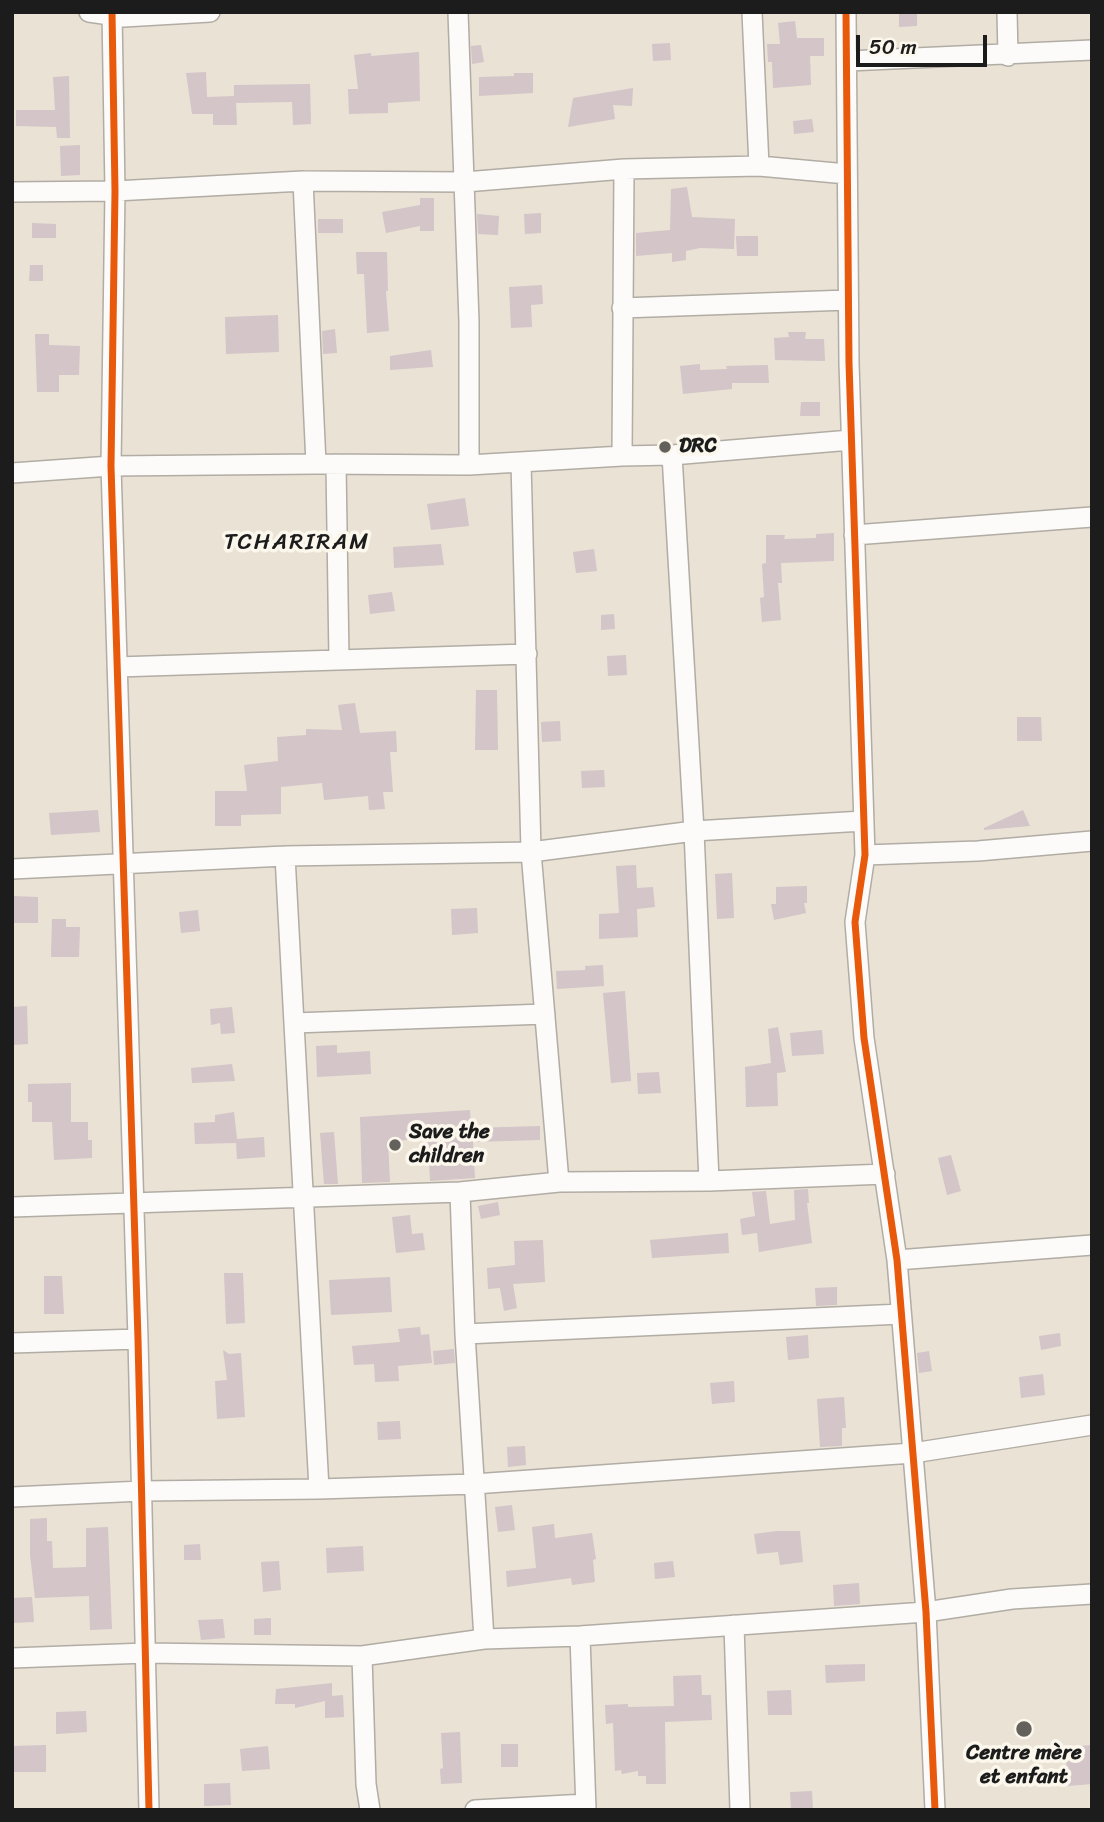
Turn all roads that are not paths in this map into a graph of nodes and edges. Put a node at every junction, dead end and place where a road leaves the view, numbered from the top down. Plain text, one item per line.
1 (89, 12) edge
2 (210, 12) edge
3 (458, 12) edge
4 (752, 12) edge
5 (846, 12) edge
6 (1007, 12) edge
7 (112, 14) edge
8 (1092, 50) edge
9 (1008, 56) junction
10 (848, 61) junction
11 (759, 166) junction
12 (624, 169) junction
13 (847, 174) junction
14 (303, 181) junction
15 (465, 182) junction
16 (115, 191) junction
17 (12, 192) edge
18 (848, 300) junction
19 (622, 308) junction
20 (851, 440) junction
21 (672, 455) junction
22 (622, 456) junction
23 (522, 462) junction
24 (316, 464) junction
25 (336, 464) junction
26 (468, 465) junction
27 (111, 466) junction
28 (12, 473) edge
29 (1091, 517) edge
30 (1092, 526) edge
31 (854, 535) junction
32 (527, 653) junction
33 (339, 660) junction
34 (117, 667) junction
35 (863, 821) junction
36 (694, 831) junction
37 (1092, 841) edge
38 (531, 852) junction
39 (865, 855) junction
40 (285, 856) junction
41 (123, 865) junction
42 (12, 869) edge
43 (545, 1014) junction
44 (294, 1023) junction
45 (885, 1174) junction
46 (709, 1181) junction
47 (559, 1182) junction
48 (460, 1192) junction
49 (304, 1198) junction
50 (134, 1204) junction
51 (12, 1206) edge
52 (1092, 1245) edge
53 (897, 1260) junction
54 (901, 1314) junction
55 (465, 1334) junction
56 (138, 1339) junction
57 (12, 1343) edge
58 (1092, 1425) edge
59 (913, 1453) junction
60 (474, 1484) junction
61 (319, 1489) junction
62 (142, 1491) junction
63 (12, 1497) edge
64 (1092, 1594) edge
65 (926, 1612) junction
66 (734, 1625) junction
67 (580, 1636) junction
68 (484, 1639) junction
69 (146, 1653) junction
70 (362, 1656) junction
71 (12, 1658) edge
72 (586, 1807) edge
73 (149, 1810) edge
74 (370, 1810) edge
75 (475, 1810) edge
76 (740, 1810) edge
77 (934, 1810) edge

1 - 7 street
2 - 7 street
3 - 15 street
4 - 11 street
5 - 10 street
6 - 9 street
7 - 16 street
8 - 9 street
9 - 10 street
10 - 13 street
11 - 12 street
11 - 13 street
12 - 15 street
12 - 19 street
13 - 18 street
14 - 15 street
14 - 16 street
14 - 24 street
15 - 26 street
16 - 17 street
16 - 27 street
18 - 19 street
18 - 20 street
19 - 22 street
20 - 21 street
20 - 31 street
21 - 22 street
21 - 36 street
22 - 23 street
23 - 26 street
23 - 32 street
24 - 25 street
24 - 27 street
25 - 26 street
25 - 33 street
27 - 28 street
27 - 34 street
29 - 30 street
29 - 31 street
31 - 35 street
32 - 33 street
32 - 38 street
33 - 34 street
34 - 41 street
35 - 36 street
35 - 39 street
36 - 38 street
36 - 46 street
37 - 39 street
38 - 40 street
38 - 43 street
39 - 45 street
40 - 41 street
40 - 44 street
41 - 42 street
41 - 50 street
43 - 44 street
43 - 47 street
44 - 49 street
45 - 46 street
45 - 53 street
46 - 47 street
47 - 48 street
48 - 49 street
48 - 55 street
49 - 50 street
49 - 61 street
50 - 51 street
50 - 56 street
52 - 53 street
53 - 54 street
54 - 55 street
54 - 59 street
55 - 60 street
56 - 57 street
56 - 62 street
58 - 59 street
59 - 60 street
59 - 65 street
60 - 61 street
60 - 68 street
61 - 62 street
62 - 63 street
62 - 69 street
64 - 65 street
65 - 66 street
65 - 77 street
66 - 67 street
66 - 76 street
67 - 68 street
67 - 72 street
68 - 70 street
69 - 70 street
69 - 71 street
69 - 73 street
70 - 74 street
72 - 75 street

